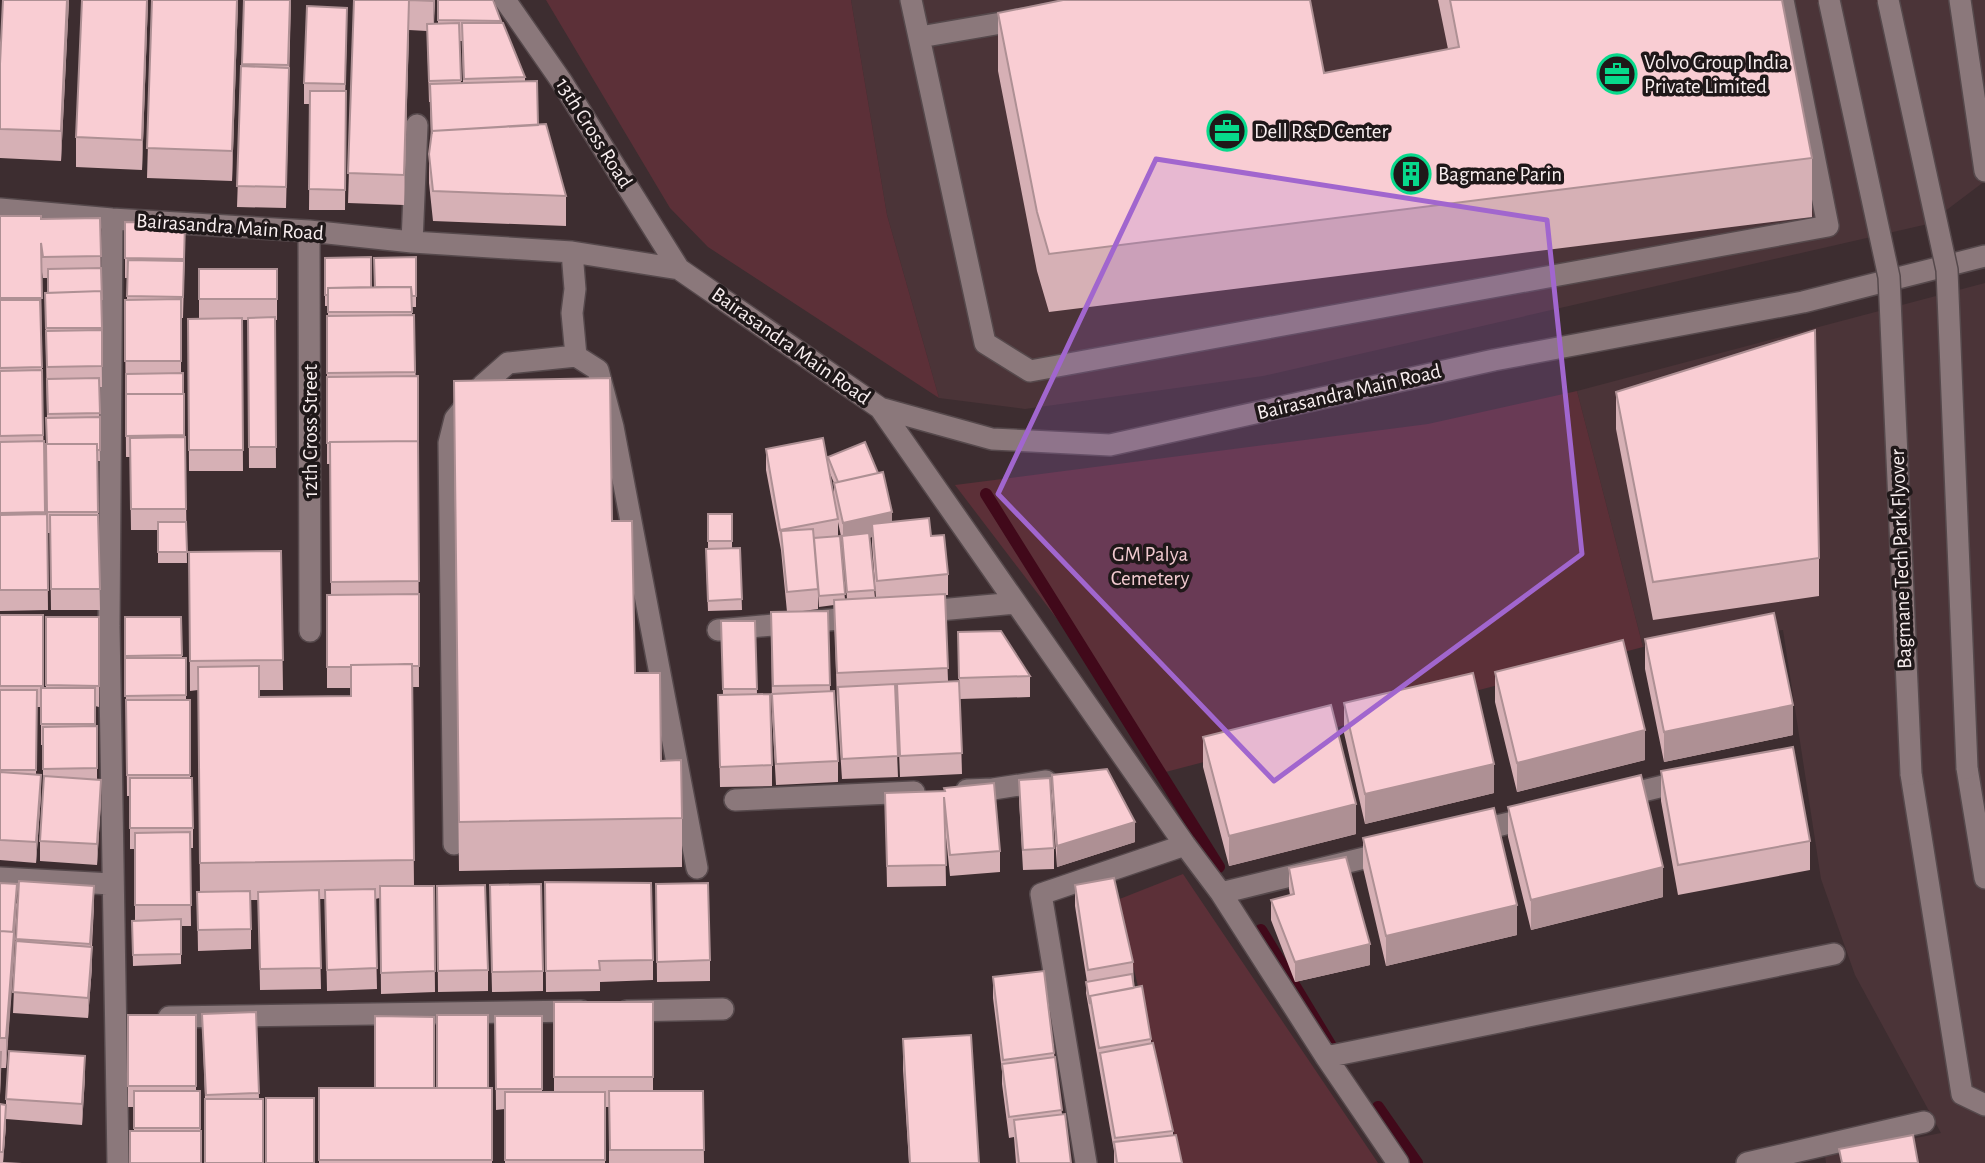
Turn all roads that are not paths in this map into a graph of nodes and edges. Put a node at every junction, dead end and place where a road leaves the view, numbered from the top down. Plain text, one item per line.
1 (505, 0) edge
2 (911, 0) edge
3 (1783, 0) edge
4 (1829, 0) edge
5 (1888, 0) edge
6 (1960, 0) edge
7 (1041, 16) edge
8 (920, 37) junction
9 (417, 125) dead end
10 (1985, 171) edge
11 (0, 209) edge
12 (112, 219) junction
13 (309, 231) junction
14 (412, 242) junction
15 (572, 252) junction
16 (1985, 256) edge
17 (679, 269) junction
18 (576, 356) junction
19 (880, 408) junction
20 (1016, 603) junction
21 (82, 626) edge
22 (109, 626) junction
23 (718, 629) edge
24 (310, 631) dead end
25 (1131, 768) junction
26 (1106, 772) edge
27 (1703, 776) edge
28 (1068, 778) edge
29 (735, 800) dead end
30 (1596, 802) edge
31 (1556, 812) edge
32 (1448, 838) edge
33 (454, 844) dead end
34 (1185, 845) junction
35 (1408, 847) edge
36 (697, 868) dead end
37 (0, 878) edge
38 (1985, 878) edge
39 (112, 884) junction
40 (1221, 892) junction
41 (1834, 954) dead end
42 (723, 1009) dead end
43 (114, 1017) junction
44 (1326, 1057) junction
45 (1985, 1105) edge
46 (1924, 1122) dead end
47 (118, 1163) edge
48 (1086, 1163) edge
49 (1398, 1163) edge
50 (1747, 1163) edge

1 - 17 street, 13th Cross Road
2 - 8 street
3 - 8 street
4 - 45 street, Bagmane Tech Park Flyover, bridge
5 - 38 street, bridge
6 - 10 street
7 - 8 street
9 - 14 street
11 - 12 street, Bairasandra Main Road
12 - 13 street, Bairasandra Main Road
12 - 22 street
13 - 14 street, Bairasandra Main Road
13 - 24 street, 12th Cross Street
14 - 15 street, Bairasandra Main Road
15 - 17 street, Bairasandra Main Road
15 - 18 street
16 - 19 street, Bairasandra Main Road
17 - 19 street, Bairasandra Main Road
18 - 33 street
18 - 36 street
19 - 20 street
20 - 23 street
20 - 25 street
21 - 22 street
22 - 39 street
25 - 26 street
25 - 34 street
27 - 30 street
28 - 29 street
31 - 32 street
34 - 40 street
34 - 48 street
35 - 40 street
37 - 39 street
39 - 43 street
40 - 44 street
41 - 44 street
42 - 43 street
43 - 47 street
44 - 49 street
46 - 50 street

